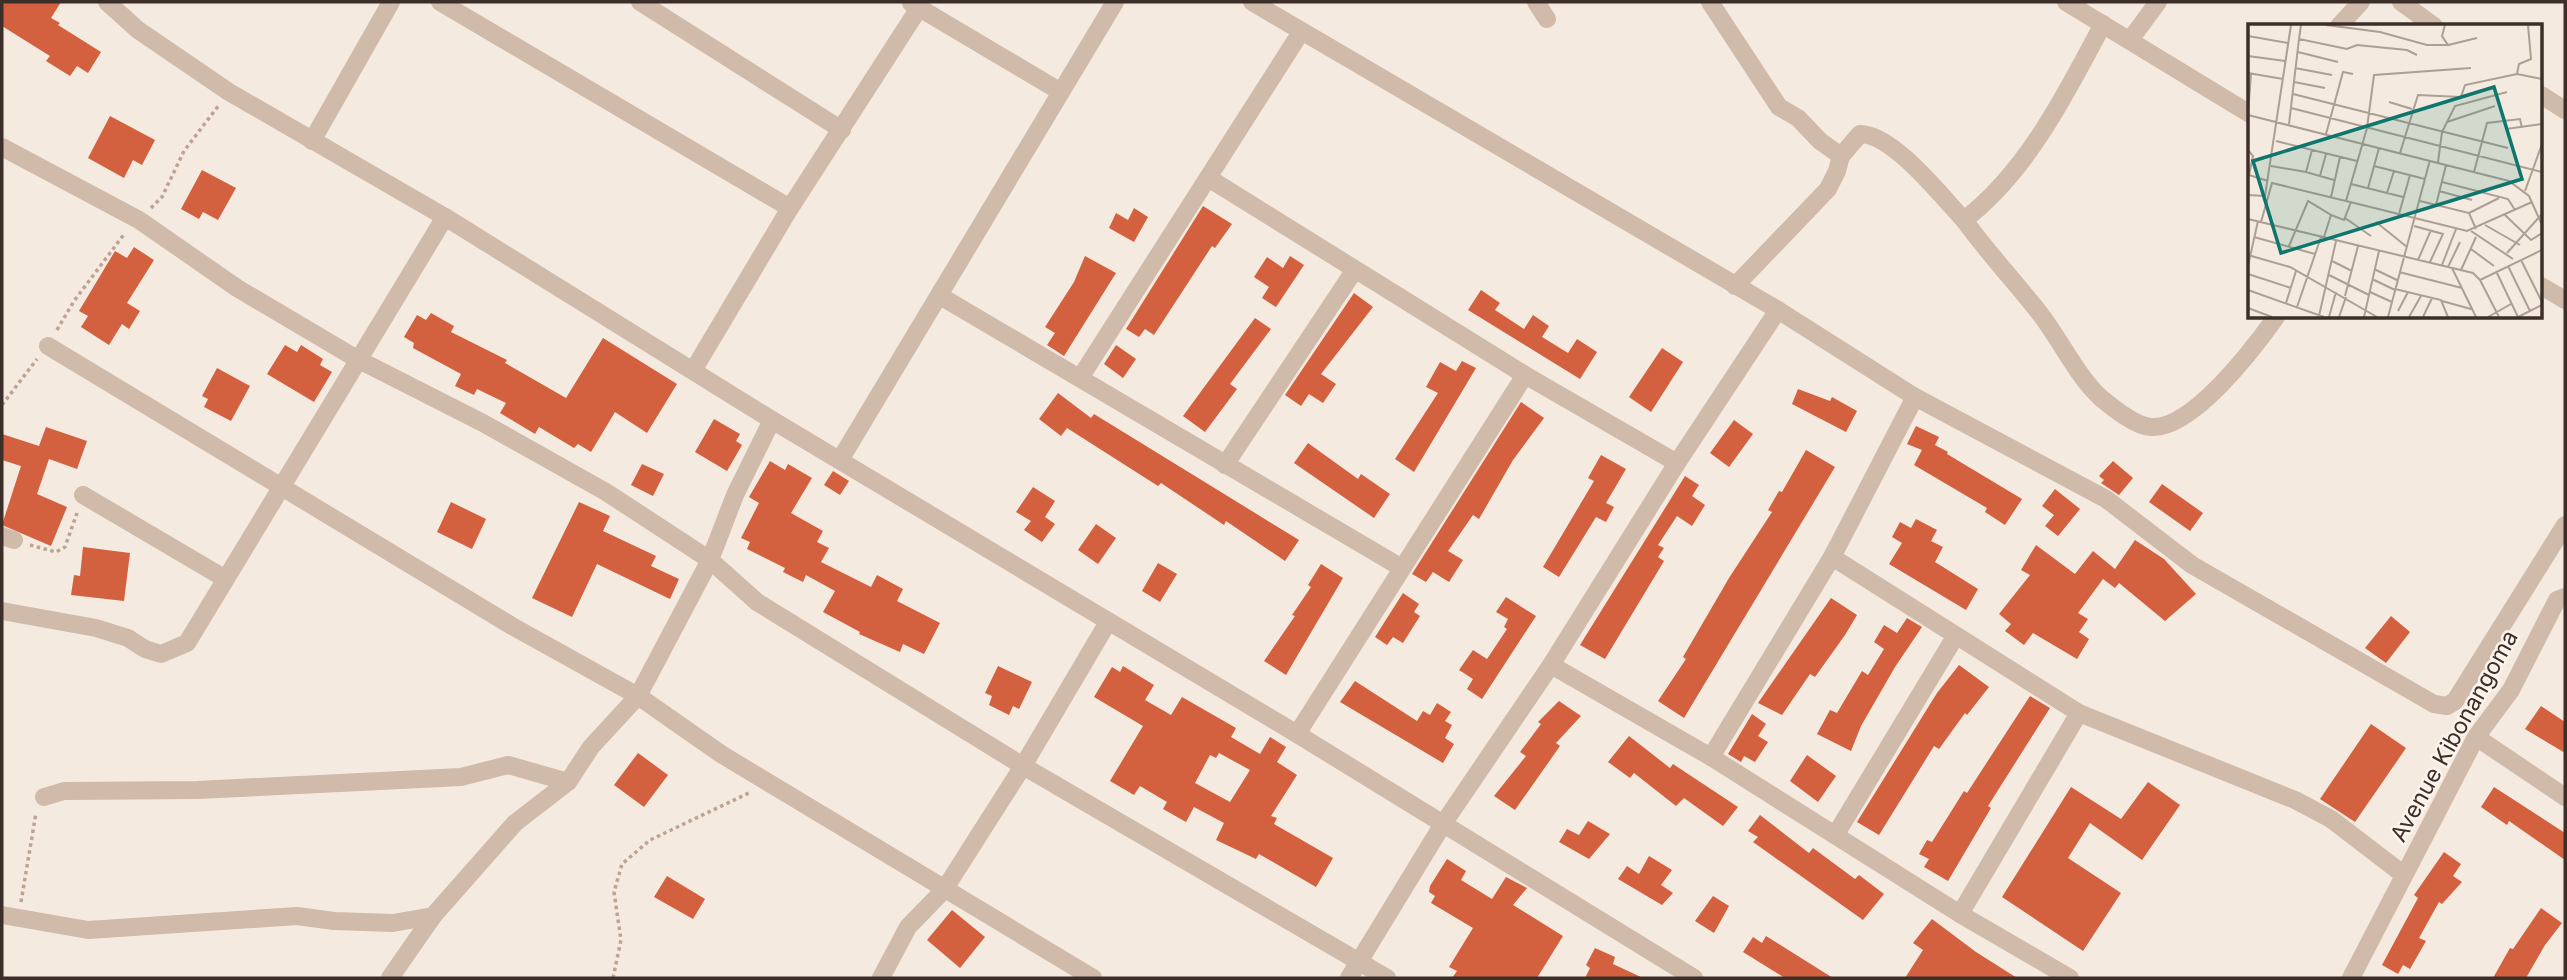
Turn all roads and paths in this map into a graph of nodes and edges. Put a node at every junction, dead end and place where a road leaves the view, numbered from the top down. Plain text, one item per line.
1 (107, 2) edge
2 (391, 2) edge
3 (440, 2) edge
4 (640, 2) edge
5 (1115, 2) edge
6 (1252, 2) edge
7 (1536, 2) edge
8 (1710, 2) edge
9 (2066, 2) edge
10 (2158, 2) edge
11 (2361, 2) edge
12 (2401, 2) edge
13 (914, 5) edge
14 (1547, 19) dead end
15 (2103, 24) junction
16 (2341, 24) edge
17 (2431, 24) edge
18 (1301, 32) junction
19 (2130, 40) junction
20 (229, 92) junction
21 (1062, 92) junction
22 (2542, 96) edge
23 (2565, 110) edge
24 (2248, 113) edge
25 (842, 130) junction
26 (312, 142) junction
27 (2, 147) edge
28 (1841, 156) junction
29 (1210, 179) junction
30 (790, 208) junction
31 (445, 217) junction
32 (139, 220) junction
33 (1964, 220) junction
34 (1354, 271) junction
35 (1735, 286) junction
36 (2542, 287) edge
37 (940, 296) junction
38 (2565, 300) edge
39 (1778, 310) junction
40 (2275, 318) edge
41 (48, 346) junction
42 (357, 359) junction
43 (694, 369) junction
44 (1525, 375) junction
45 (1080, 378) junction
46 (1915, 397) junction
47 (2, 405) edge
48 (772, 420) junction
49 (840, 460) junction
50 (1677, 463) junction
51 (1226, 465) junction
52 (283, 489) junction
53 (83, 495) joint
54 (2565, 524) edge
55 (8, 538) edge
56 (1832, 556) junction
57 (710, 560) junction
58 (1402, 568) junction
59 (224, 578) junction
60 (2565, 597) edge
61 (2, 611) edge
62 (1108, 622) junction
63 (1955, 637) junction
64 (1551, 665) junction
65 (638, 696) junction
66 (2080, 713) junction
67 (1297, 734) junction
68 (2476, 737) junction
69 (1711, 757) junction
70 (1023, 766) junction
71 (568, 782) junction
72 (773, 785) junction
73 (44, 797) joint
74 (2565, 797) edge
75 (1443, 824) junction
76 (1836, 834) junction
77 (2404, 875) junction
78 (944, 890) junction
79 (1960, 914) junction
80 (10, 916) edge
81 (433, 916) junction
82 (1358, 961) junction
83 (390, 978) edge
84 (613, 978) edge
85 (881, 978) edge
86 (1093, 978) edge
87 (1349, 978) edge
88 (1387, 978) edge
89 (1694, 978) edge
90 (2070, 978) edge
91 (2351, 978) edge

1 - 20 street
2 - 26 street
3 - 30 street
4 - 25 street
5 - 21 street
6 - 18 street
7 - 14 street
8 - 28 street
9 - 15 street
10 - 19 street
11 - 16 street
12 - 17 street
13 - 21 street
13 - 25 street
15 - 19 street
15 - 33 street
18 - 29 street
18 - 35 street
19 - 24 street
20 - 26 street
20 - 32 path
21 - 37 street
22 - 23 street
25 - 30 street
26 - 31 street
27 - 32 street
28 - 33 street
28 - 35 street
29 - 34 street
29 - 45 street
30 - 43 street
31 - 42 street
31 - 43 street
32 - 41 path
32 - 42 street
33 - 40 street
34 - 44 street
34 - 51 street
35 - 39 street
36 - 38 street
37 - 45 street
37 - 49 street
39 - 46 street
39 - 50 street
41 - 47 path
41 - 52 street
42 - 52 street
42 - 57 street
43 - 48 street
44 - 50 street
44 - 58 street
45 - 51 street
46 - 54 street
46 - 56 street
48 - 49 street
48 - 57 street
49 - 62 street
50 - 64 street
51 - 58 street
52 - 59 street
52 - 65 street
53 - 55 path
53 - 59 street
56 - 63 street
56 - 69 street
57 - 65 street
57 - 70 street
58 - 67 street
59 - 61 street
60 - 68 street, Avenue Kibonangoma
62 - 67 street
62 - 70 street
63 - 66 street
63 - 76 street
64 - 69 street
64 - 75 street
65 - 71 street
65 - 72 street
66 - 77 street
66 - 79 street
67 - 75 street
68 - 74 street
68 - 77 street, Avenue Kibonangoma
69 - 76 street
70 - 78 street
70 - 82 street
71 - 73 street
71 - 81 street
72 - 78 street
72 - 84 path
73 - 80 path
75 - 82 street
75 - 89 street
76 - 79 street
77 - 91 street, Avenue Kibonangoma
78 - 85 street
78 - 86 street
79 - 90 street
80 - 81 street
81 - 83 street
82 - 87 street
82 - 88 street

